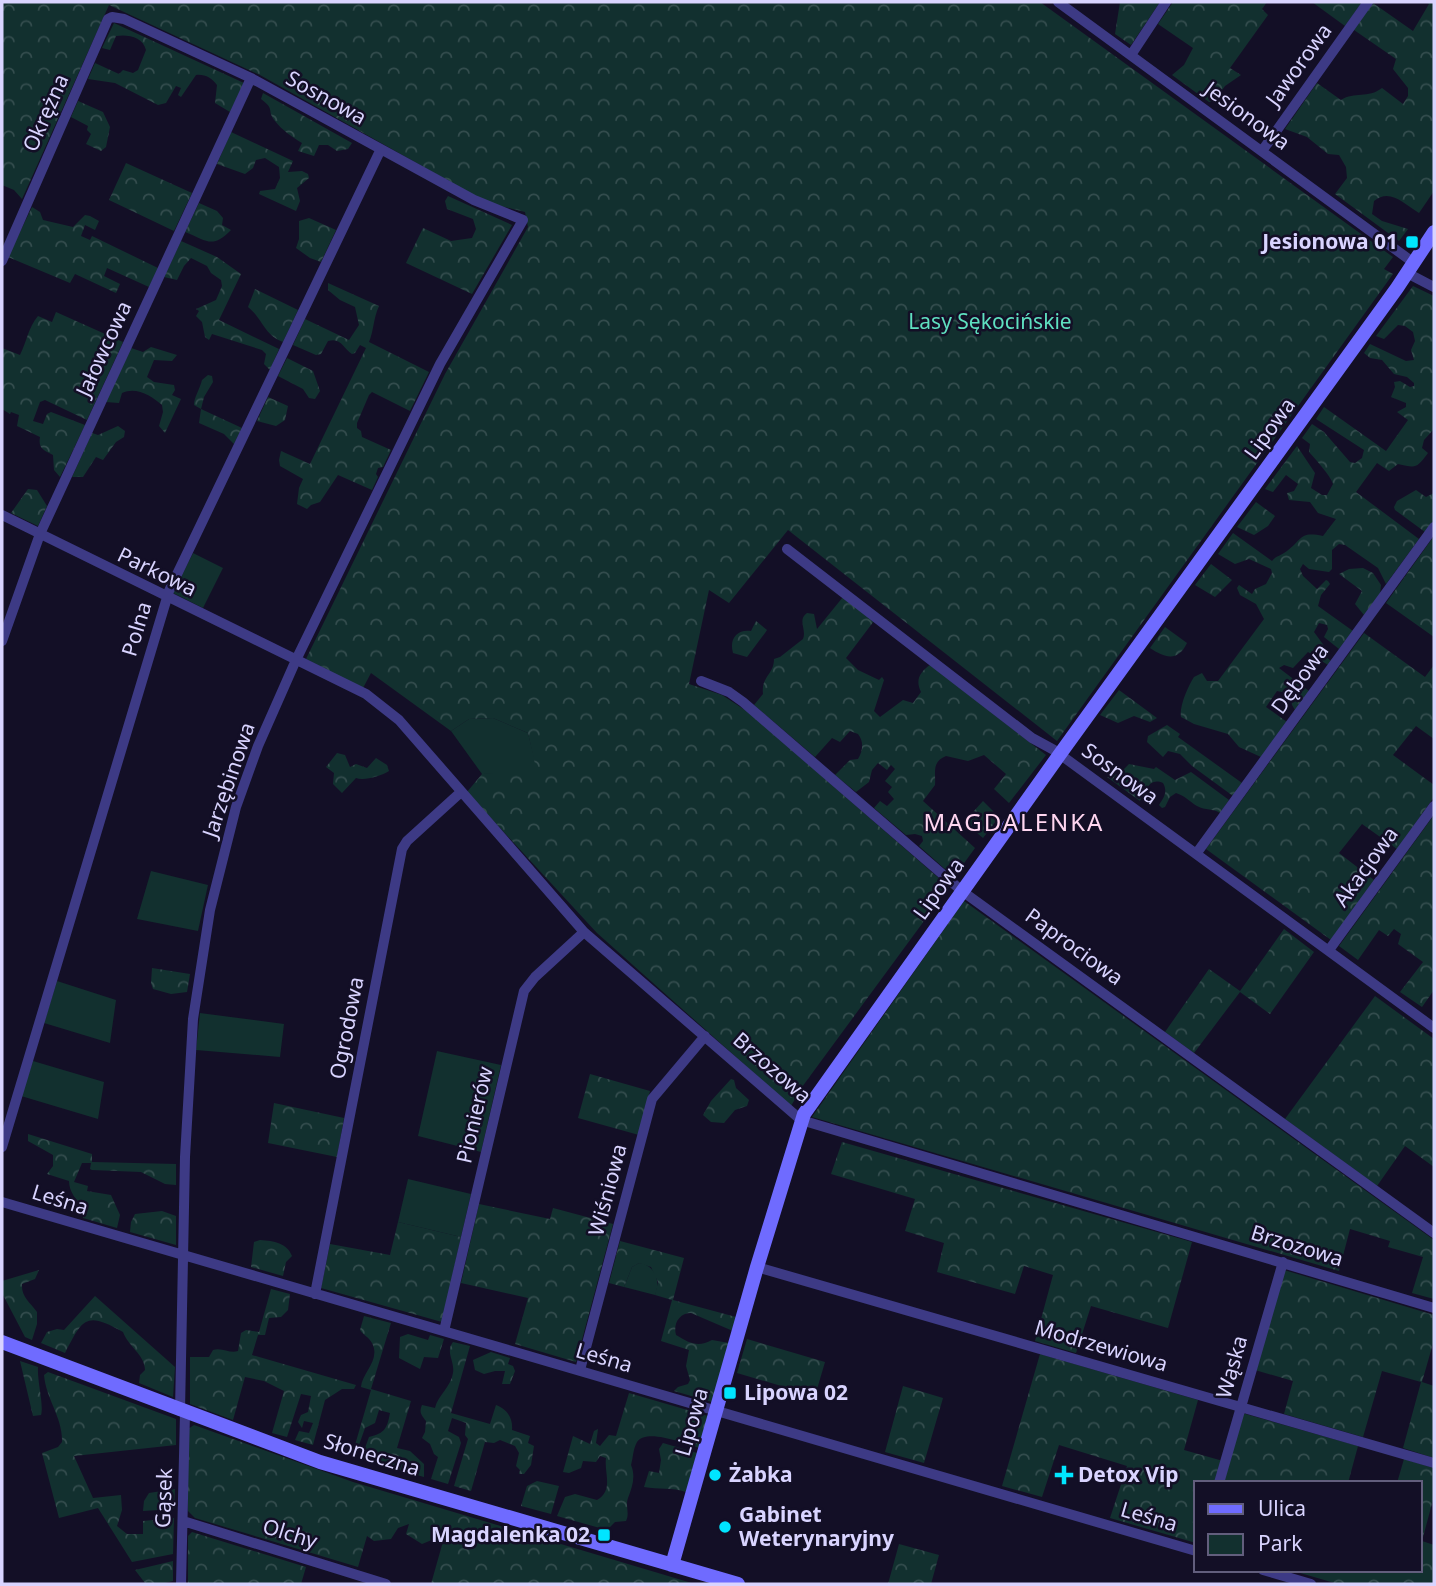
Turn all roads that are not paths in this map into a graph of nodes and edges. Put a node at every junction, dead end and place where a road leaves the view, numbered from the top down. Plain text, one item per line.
1 (1058, 2) edge
2 (1166, 2) edge
3 (1368, 2) edge
4 (108, 19) joint
5 (1131, 55) junction
6 (251, 78) junction
7 (380, 151) junction
8 (1262, 151) junction
9 (523, 220) joint
10 (1434, 232) edge
11 (2, 261) edge
12 (1410, 268) junction
13 (1434, 287) edge
14 (2, 515) edge
15 (1434, 527) edge
16 (40, 534) junction
17 (787, 549) dead end
18 (166, 598) junction
19 (2, 640) edge
20 (296, 660) junction
21 (701, 681) dead end
22 (1060, 754) junction
23 (461, 792) junction
24 (1434, 806) edge
25 (1196, 854) junction
26 (962, 891) junction
27 (584, 932) junction
28 (1329, 950) junction
29 (1434, 1028) edge
30 (705, 1036) junction
31 (802, 1120) junction
32 (2, 1147) edge
33 (2, 1202) edge
34 (1434, 1233) edge
35 (182, 1255) junction
36 (1283, 1262) junction
37 (757, 1267) junction
38 (315, 1294) junction
39 (1434, 1308) edge
40 (444, 1331) junction
41 (2, 1342) edge
42 (580, 1370) junction
43 (1241, 1407) junction
44 (717, 1411) junction
45 (183, 1412) junction
46 (1434, 1463) edge
47 (1220, 1481) edge
48 (183, 1521) junction
49 (1194, 1550) edge
50 (672, 1565) junction
51 (1270, 1572) edge
52 (181, 1584) edge
53 (387, 1584) edge
54 (738, 1584) edge
55 (1311, 1584) edge

1 - 5 street, Jesionowa
2 - 5 street
3 - 8 street, Jaworowa
4 - 6 street, Sosnowa
4 - 11 street, Okrężna
5 - 8 street, Jesionowa
6 - 7 street, Sosnowa
6 - 16 street, Jałowcowa
7 - 9 street, Sosnowa
7 - 18 street, Polna
8 - 12 street, Jesionowa
9 - 20 street, Jarzębinowa
10 - 12 street, Lipowa
12 - 13 street, Jesionowa
12 - 22 street, Lipowa
14 - 16 street, Parkowa
15 - 25 street, Dębowa
16 - 18 street, Parkowa
16 - 19 street, Jałowcowa
17 - 22 street, Sosnowa
18 - 20 street, Parkowa
18 - 32 street, Polna
20 - 23 street, Brzozowa
20 - 35 street, Jarzębinowa
21 - 26 street, Paprociowa
22 - 25 street, Sosnowa
22 - 26 street, Lipowa
23 - 27 street, Brzozowa
23 - 38 street, Ogrodowa
24 - 28 street, Akacjowa
25 - 28 street, Sosnowa
26 - 31 street, Lipowa
26 - 34 street, Paprociowa
27 - 30 street, Brzozowa
27 - 40 street, Pionierów
28 - 29 street, Sosnowa
30 - 31 street, Brzozowa
30 - 42 street, Wiśniowa
31 - 36 street, Brzozowa
31 - 37 street, Lipowa
33 - 35 street, Leśna
35 - 38 street, Leśna
35 - 45 street, Jarzębinowa
36 - 39 street, Brzozowa
36 - 43 street, Wąska
37 - 43 street, Modrzewiowa
37 - 44 street, Lipowa
38 - 40 street, Leśna
40 - 42 street, Leśna
41 - 45 street, Słoneczna
42 - 44 street, Leśna
43 - 46 street, Modrzewiowa
43 - 47 street, Wąska
44 - 49 street, Leśna
44 - 50 street, Lipowa
45 - 48 street, Gąsek
45 - 50 street, Słoneczna
48 - 52 street, Gąsek
48 - 53 street, Olchy
50 - 54 street, Słoneczna
51 - 55 street

